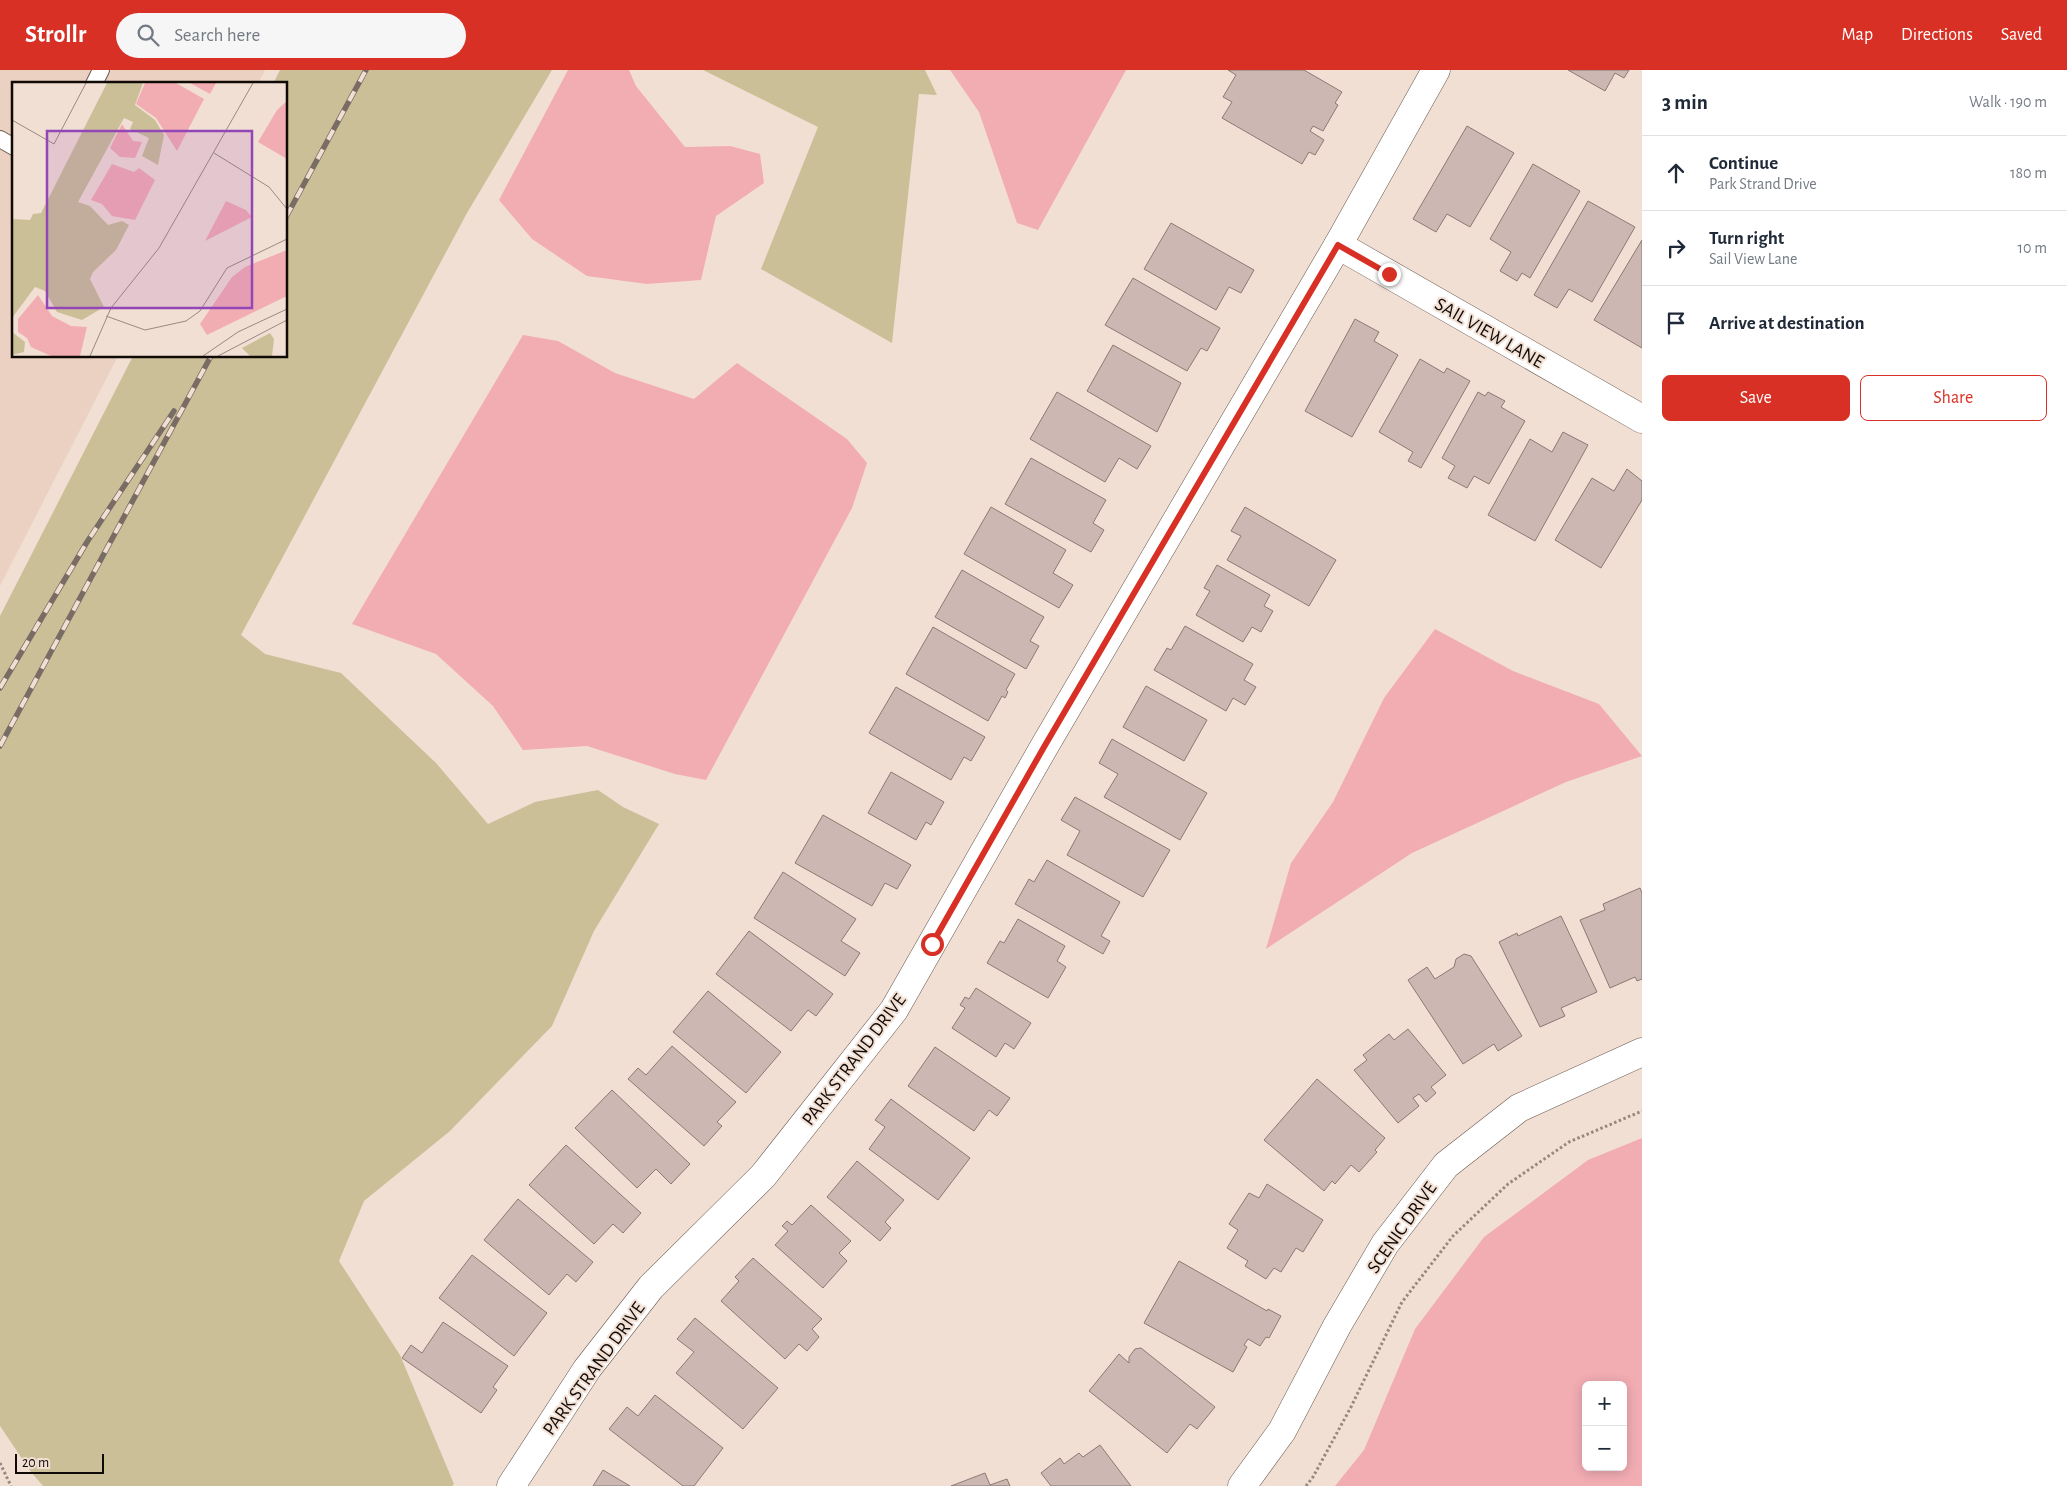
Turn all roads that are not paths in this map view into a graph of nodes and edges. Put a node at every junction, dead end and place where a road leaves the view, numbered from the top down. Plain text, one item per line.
1 (101, 70) edge
2 (1436, 70) edge
3 (95, 82) edge
4 (0, 139) edge
5 (12, 145) edge
6 (1338, 245) junction
7 (1642, 419) edge
8 (1642, 1052) edge
9 (511, 1486) edge
10 (1242, 1486) edge

1 - 3 lane
2 - 6 street, PARK STRAND DRIVE
4 - 5 lane
6 - 7 street, SAIL VIEW LANE
6 - 9 street, PARK STRAND DRIVE
8 - 10 street, SCENIC DRIVE

